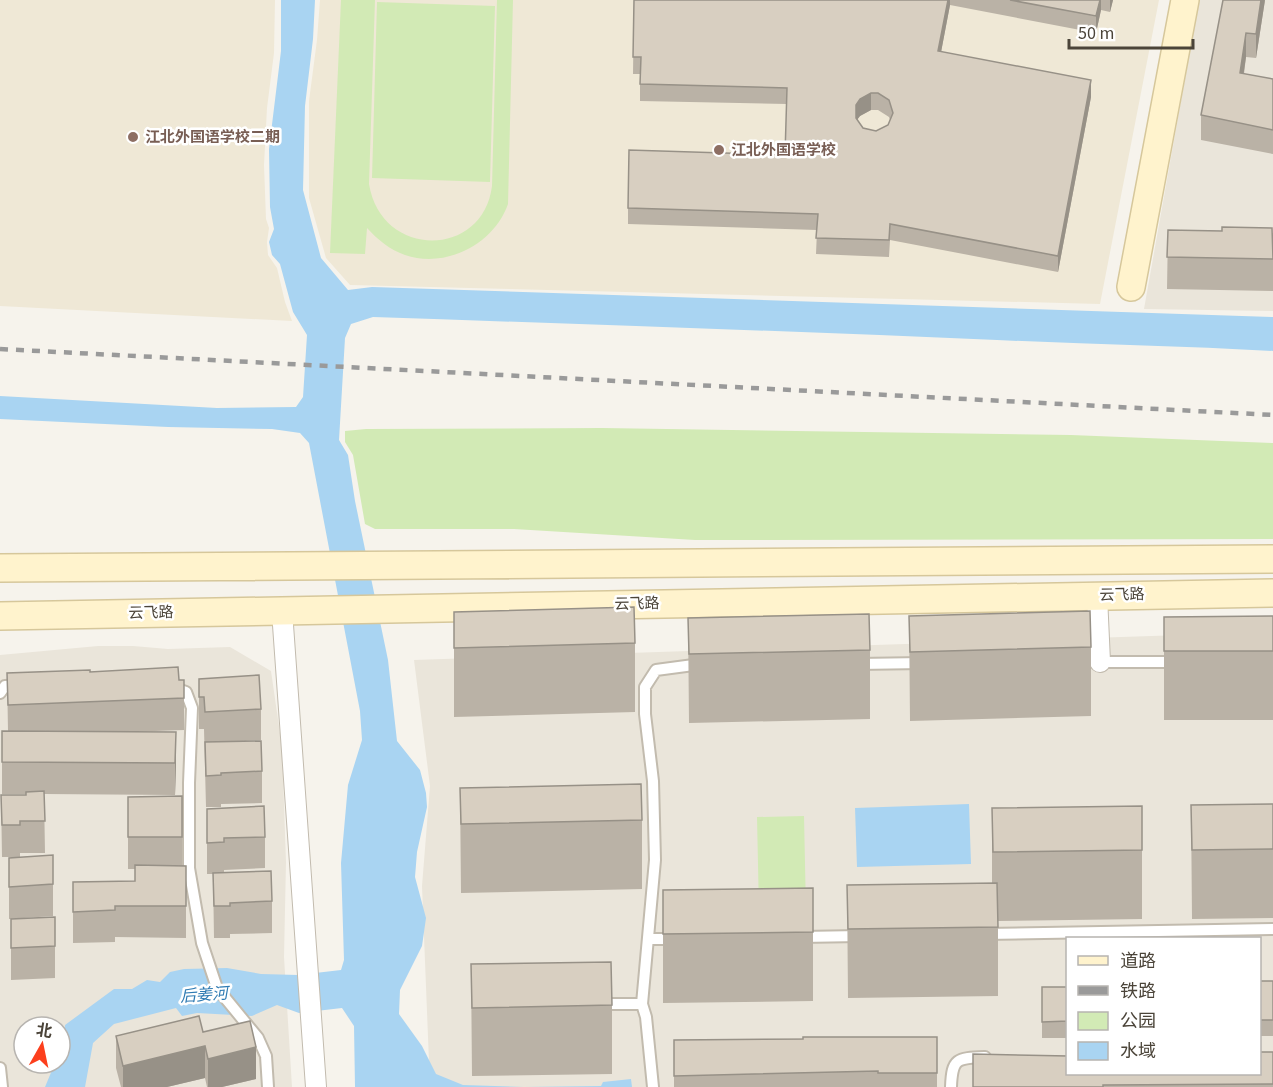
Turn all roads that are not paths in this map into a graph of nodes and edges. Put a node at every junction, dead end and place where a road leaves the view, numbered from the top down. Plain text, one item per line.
1 (1185, 0) edge
2 (1131, 287) dead end
3 (1273, 559) edge
4 (0, 568) edge
5 (1273, 593) edge
6 (1097, 596) junction
7 (293, 610) junction
8 (0, 616) edge
9 (1094, 662) joint
10 (933, 663) edge
11 (1189, 663) edge
12 (718, 664) edge
13 (841, 664) edge
14 (162, 683) edge
15 (28, 685) edge
16 (0, 693) edge
17 (1273, 929) edge
18 (978, 934) edge
19 (872, 936) edge
20 (789, 937) edge
21 (648, 939) junction
22 (683, 939) edge
23 (583, 1004) edge
24 (642, 1004) junction
25 (1000, 1057) edge
26 (0, 1068) edge
27 (2, 1087) edge
28 (268, 1087) edge
29 (316, 1087) edge
30 (653, 1087) edge
31 (951, 1087) edge

1 - 2 main road
3 - 4 main road
5 - 6 main road, 云飞路
6 - 7 main road, 云飞路
6 - 9 street
7 - 8 main road, 云飞路
7 - 29 street
9 - 11 lane
10 - 13 lane
12 - 21 lane
14 - 28 lane
15 - 16 lane
17 - 18 lane
19 - 20 lane
21 - 22 lane
21 - 24 lane
23 - 24 lane
24 - 30 lane
25 - 31 lane
26 - 27 lane

